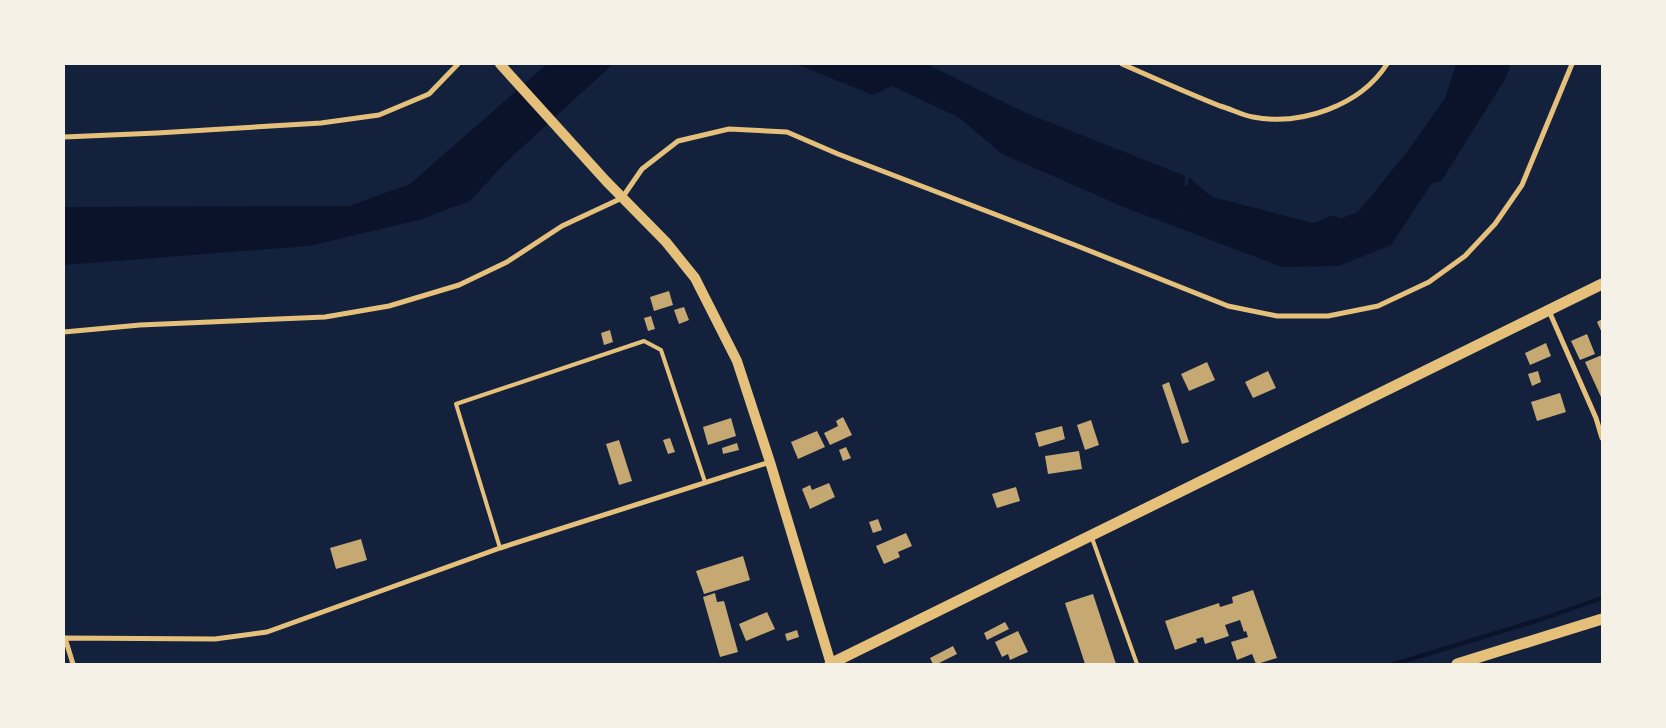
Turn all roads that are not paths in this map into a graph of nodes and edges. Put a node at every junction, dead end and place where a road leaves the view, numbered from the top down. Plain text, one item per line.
1 (458, 64) edge
2 (500, 64) edge
3 (1122, 64) edge
4 (1387, 64) edge
5 (1572, 64) edge
6 (64, 137) edge
7 (622, 198) junction
8 (1602, 284) edge
9 (1549, 310) junction
10 (64, 332) edge
11 (1602, 438) edge
12 (770, 462) junction
13 (705, 482) junction
14 (1092, 536) junction
15 (500, 548) junction
16 (1602, 618) edge
17 (64, 638) edge
18 (73, 664) edge
19 (830, 664) edge
20 (1137, 664) edge
21 (1457, 664) edge

1 - 6 street
2 - 7 main road
3 - 4 street
5 - 7 street
7 - 10 street
7 - 12 main road
8 - 9 main road
9 - 11 street
9 - 14 main road
12 - 13 street
12 - 19 main road
13 - 15 street
13 - 15 lane
14 - 19 main road
14 - 20 lane
15 - 17 street
16 - 21 main road
17 - 18 street

